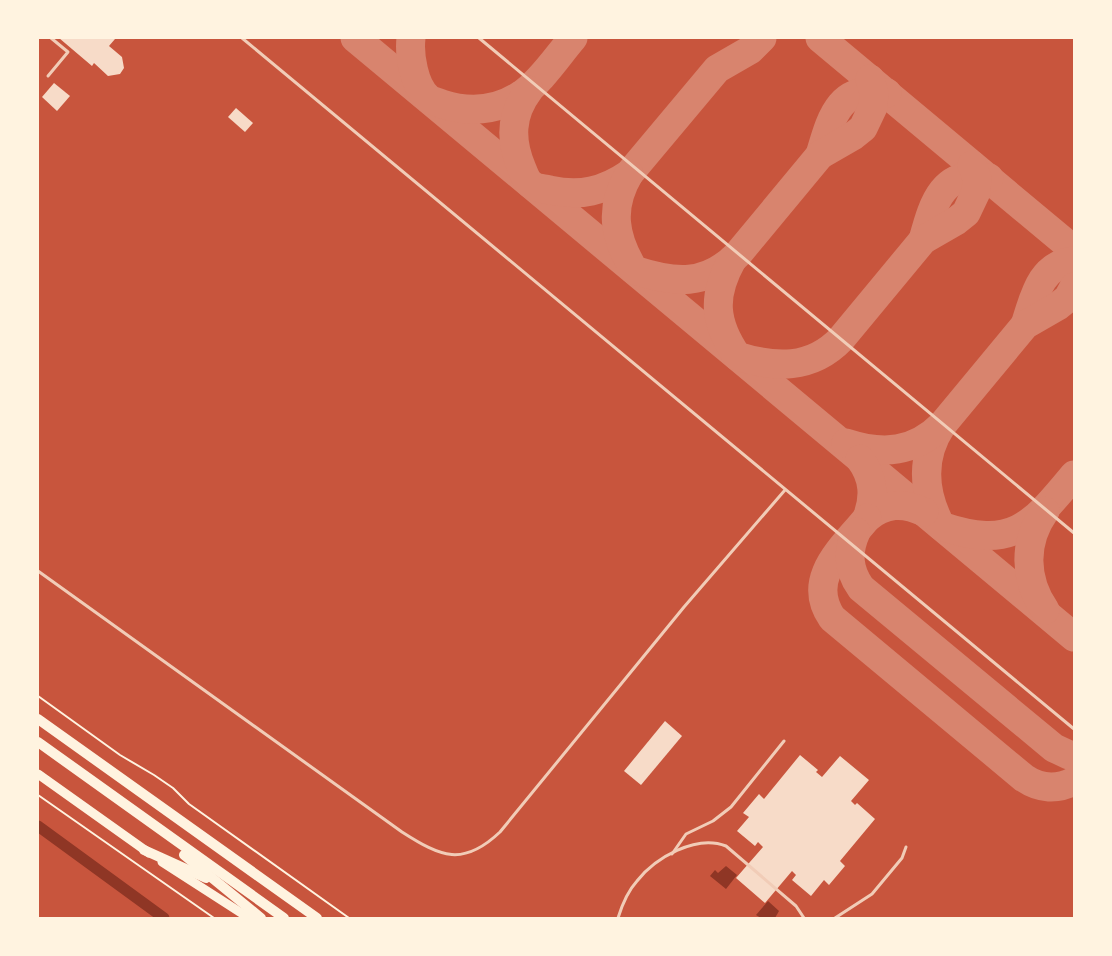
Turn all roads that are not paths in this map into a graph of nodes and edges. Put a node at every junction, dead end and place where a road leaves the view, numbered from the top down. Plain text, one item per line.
1 (51, 38) edge
2 (242, 38) edge
3 (479, 38) edge
4 (48, 76) dead end
5 (785, 490) junction
6 (1074, 533) edge
7 (38, 571) edge
8 (38, 719) edge
9 (1074, 729) edge
10 (784, 741) dead end
11 (38, 742) edge
12 (38, 774) edge
13 (114, 796) junction
14 (906, 847) dead end
15 (144, 850) junction
16 (672, 854) junction
17 (218, 883) junction
18 (266, 906) junction
19 (249, 918) edge
20 (261, 918) edge
21 (284, 918) edge
22 (317, 918) edge
23 (618, 918) edge
24 (804, 918) edge
25 (835, 918) edge

1 - 4 lane
2 - 5 lane
3 - 6 lane
5 - 7 lane
5 - 9 lane
8 - 22 highway
10 - 16 lane
11 - 13 highway
12 - 15 main road
13 - 17 highway
13 - 18 highway
14 - 25 lane
15 - 17 highway
15 - 19 main road
16 - 23 lane
16 - 24 lane
17 - 18 highway
17 - 20 highway
18 - 21 highway

